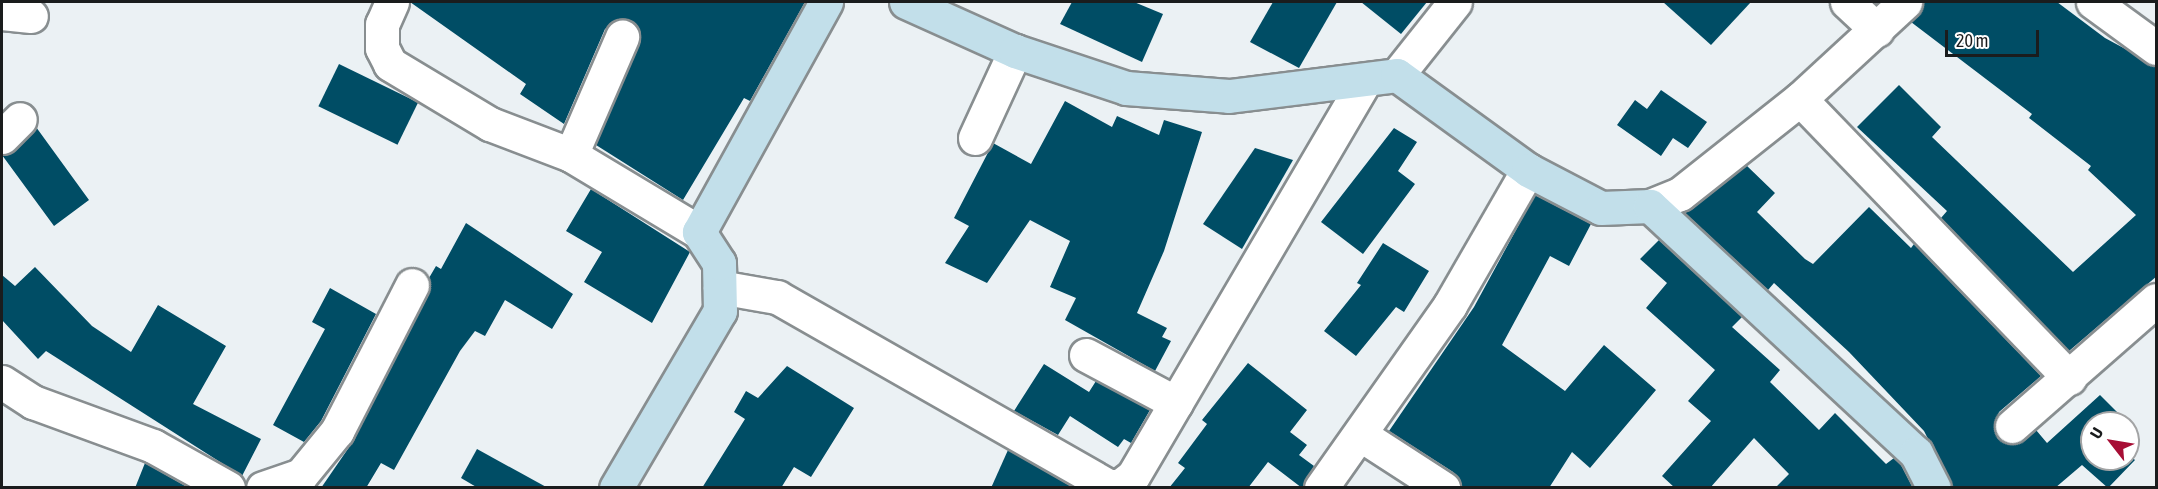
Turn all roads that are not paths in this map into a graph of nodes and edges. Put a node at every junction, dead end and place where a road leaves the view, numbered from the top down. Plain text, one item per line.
1 (392, 2) edge
2 (826, 2) edge
3 (906, 2) edge
4 (1455, 2) edge
5 (1847, 2) edge
6 (1905, 2) edge
7 (2093, 2) edge
8 (1877, 30) junction
9 (622, 37) dead end
10 (2157, 48) edge
11 (1015, 51) junction
12 (1397, 75) junction
13 (1365, 80) junction
14 (1800, 99) junction
15 (975, 138) dead end
16 (571, 155) junction
17 (1528, 170) junction
18 (1650, 206) junction
19 (699, 231) junction
20 (412, 285) dead end
21 (720, 287) junction
22 (2157, 300) edge
23 (1086, 355) dead end
24 (2069, 378) junction
25 (2, 382) edge
26 (1176, 403) junction
27 (2012, 426) dead end
28 (1361, 435) junction
29 (228, 488) edge
30 (263, 488) edge
31 (616, 488) edge
32 (1321, 488) edge
33 (1443, 488) edge
34 (1934, 488) edge

1 - 16 street
2 - 19 street
3 - 11 street
4 - 12 street
5 - 8 street
6 - 8 street
7 - 10 street
8 - 14 street
9 - 16 street
11 - 13 street
11 - 15 street
12 - 13 street
12 - 17 street
13 - 26 street
14 - 18 street
14 - 24 street
16 - 19 street
17 - 18 street
17 - 28 street
18 - 34 street
19 - 21 street
20 - 30 street
21 - 26 street
21 - 31 street
22 - 24 street
23 - 26 street
24 - 27 street
25 - 29 street
28 - 32 street
28 - 33 street

